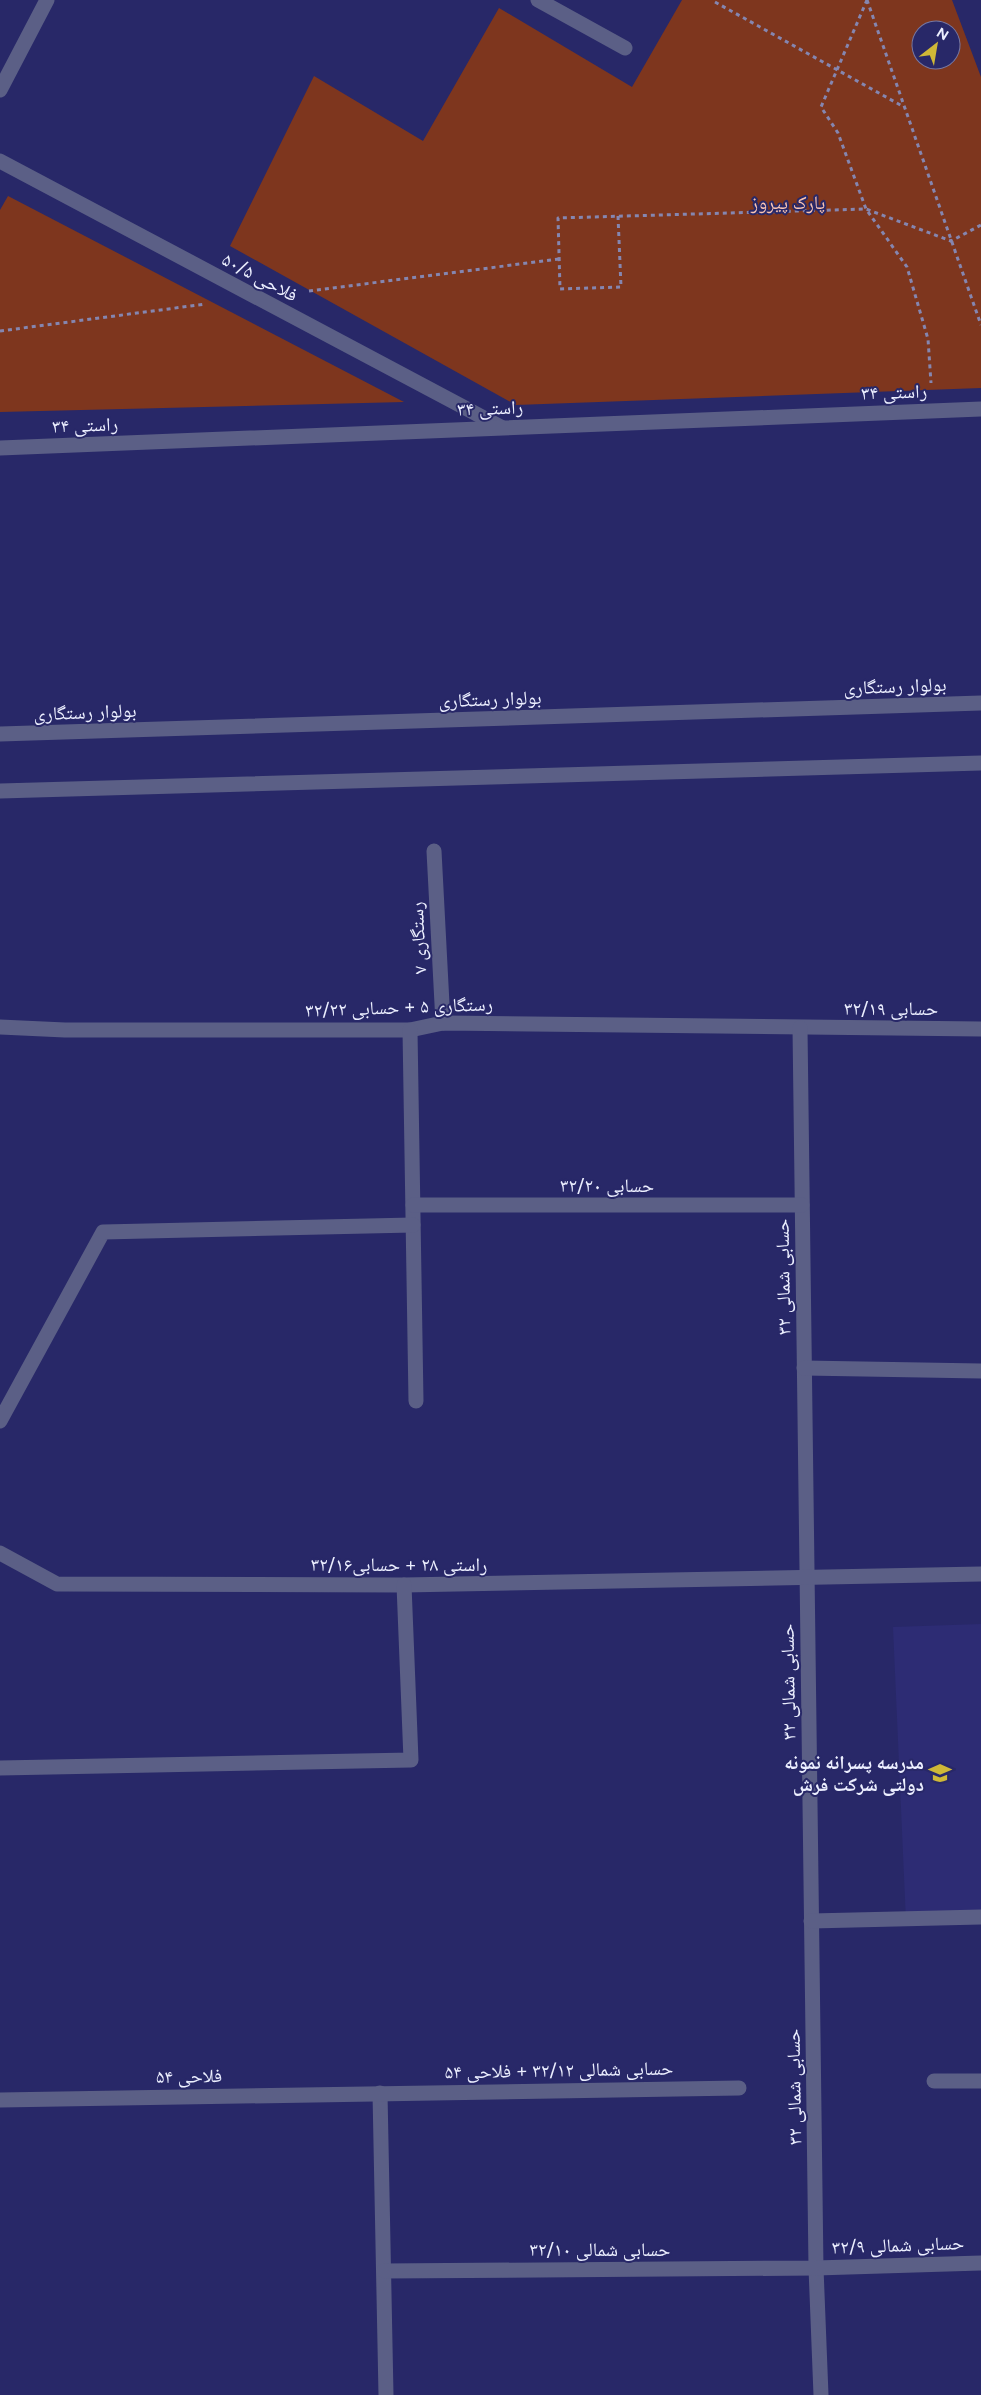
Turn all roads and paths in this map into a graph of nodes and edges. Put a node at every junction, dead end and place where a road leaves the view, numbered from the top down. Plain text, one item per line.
1 (47, 0) edge
2 (538, 0) edge
3 (867, 0) edge
4 (715, 2) dead end
5 (625, 48) dead end
6 (837, 70) junction
7 (0, 90) edge
8 (904, 107) junction
9 (0, 161) edge
10 (866, 209) junction
11 (618, 216) junction
12 (981, 225) edge
13 (951, 240) junction
14 (981, 325) edge
15 (981, 409) edge
16 (933, 411) junction
17 (502, 428) junction
18 (0, 448) edge
19 (981, 703) edge
20 (0, 734) edge
21 (981, 763) edge
22 (0, 791) edge
23 (434, 852) dead end
24 (443, 1023) junction
25 (0, 1027) edge
26 (800, 1028) junction
27 (981, 1029) edge
28 (410, 1030) junction
29 (413, 1205) junction
30 (802, 1206) junction
31 (413, 1225) junction
32 (804, 1368) junction
33 (981, 1371) edge
34 (416, 1401) dead end
35 (0, 1421) edge
36 (0, 1553) edge
37 (981, 1574) edge
38 (806, 1579) junction
39 (404, 1585) junction
40 (0, 1768) edge
41 (981, 1917) edge
42 (811, 1921) junction
43 (934, 2081) dead end
44 (981, 2081) edge
45 (739, 2088) dead end
46 (380, 2093) junction
47 (0, 2100) edge
48 (981, 2263) edge
49 (816, 2268) junction
50 (384, 2271) junction
51 (386, 2395) edge
52 (821, 2395) edge

1 - 7 street
2 - 5 street
3 - 6 path
3 - 8 path
4 - 6 path
6 - 8 path
6 - 10 path
8 - 13 path
9 - 17 street, فلاحی ۵۰/۵
10 - 11 path
10 - 13 path
10 - 16 path
11 - 11 path
12 - 13 path
13 - 14 path
15 - 16 street, راستی ۳۴
16 - 17 street, راستی ۳۴
17 - 18 street, راستی ۳۴
19 - 20 street, بولوار رستگاری
21 - 22 street
23 - 24 street, رستگاری ۷
24 - 26 street, رستگاری ۵ + حسابی ۳۲/۲۲
24 - 28 street, رستگاری ۵ + حسابی ۳۲/۲۲
25 - 28 street, رستگاری ۵ + حسابی ۳۲/۲۲
26 - 27 street, حسابی ۳۲/۱۹
26 - 30 street, حسابی شمالی ۳۲
28 - 29 street
29 - 30 street, حسابی ۳۲/۲۰
29 - 31 street
30 - 32 street, حسابی شمالی ۳۲
31 - 34 street
31 - 35 street
32 - 33 street
32 - 38 street, حسابی شمالی ۳۲
36 - 39 street, راستی ۲۸ + حسابی۳۲/۱۶
37 - 38 street, راستی ۲۸ + حسابی۳۲/۱۶
38 - 39 street, راستی ۲۸ + حسابی۳۲/۱۶
38 - 42 street, حسابی شمالی ۳۲
39 - 40 street
41 - 42 street
42 - 49 street, حسابی شمالی ۳۲
43 - 44 street
45 - 46 street, حسابی شمالی ۳۲/۱۲ + فلاحی ۵۴
46 - 47 street, فلاحی ۵۴
46 - 50 street
48 - 49 street, حسابی شمالی ۳۲/۹
49 - 50 street, حسابی شمالی ۳۲/۱۰
49 - 52 street, حسابی شمالی ۳۲
50 - 51 street

